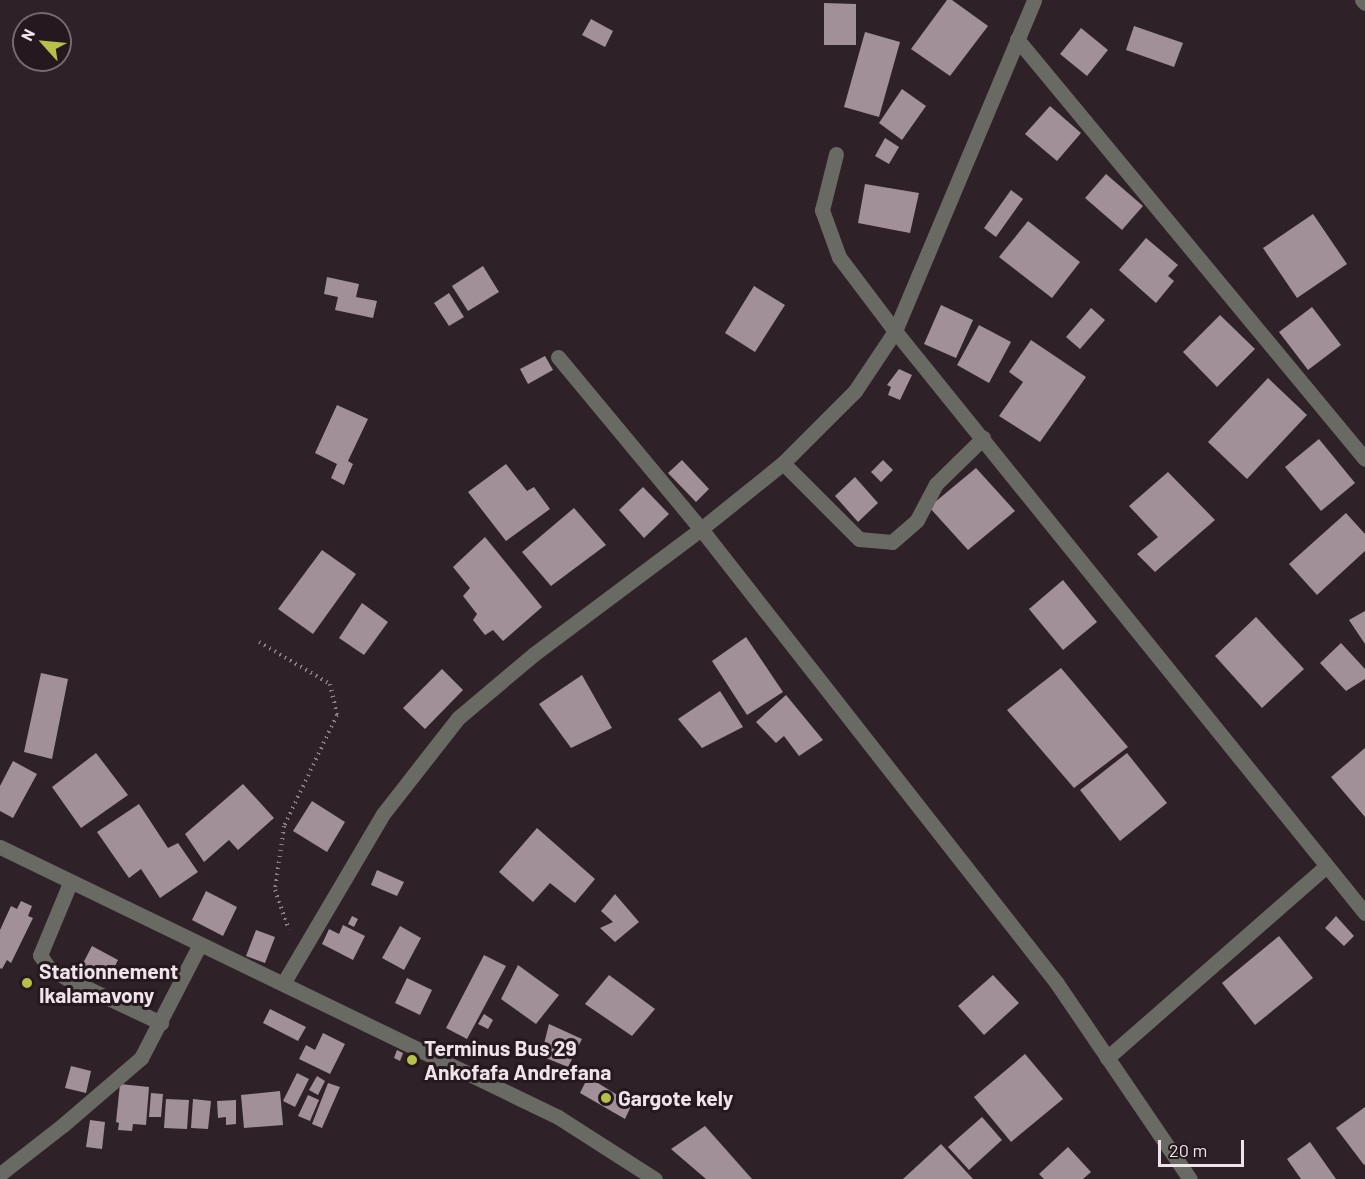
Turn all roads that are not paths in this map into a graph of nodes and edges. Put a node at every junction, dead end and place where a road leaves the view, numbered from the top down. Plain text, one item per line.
1 (1034, 0) edge
2 (1017, 39) junction
3 (836, 154) dead end
4 (894, 331) junction
5 (558, 357) dead end
6 (983, 438) junction
7 (1365, 459) edge
8 (783, 463) junction
9 (701, 529) junction
10 (0, 847) edge
11 (1326, 866) junction
12 (70, 883) junction
13 (1365, 913) edge
14 (200, 944) junction
15 (284, 982) junction
16 (161, 1023) junction
17 (1107, 1058) junction
18 (0, 1174) edge
19 (655, 1179) edge
20 (1190, 1179) edge

1 - 2 street
2 - 4 street
2 - 7 street
3 - 4 street
4 - 6 street
4 - 8 street
5 - 9 street
6 - 8 street
6 - 11 street
8 - 9 street
9 - 15 street
9 - 17 street
10 - 12 street
11 - 13 street
11 - 17 street
12 - 14 street
12 - 16 street
14 - 15 street
14 - 16 street
15 - 19 street
16 - 18 street
17 - 20 street

